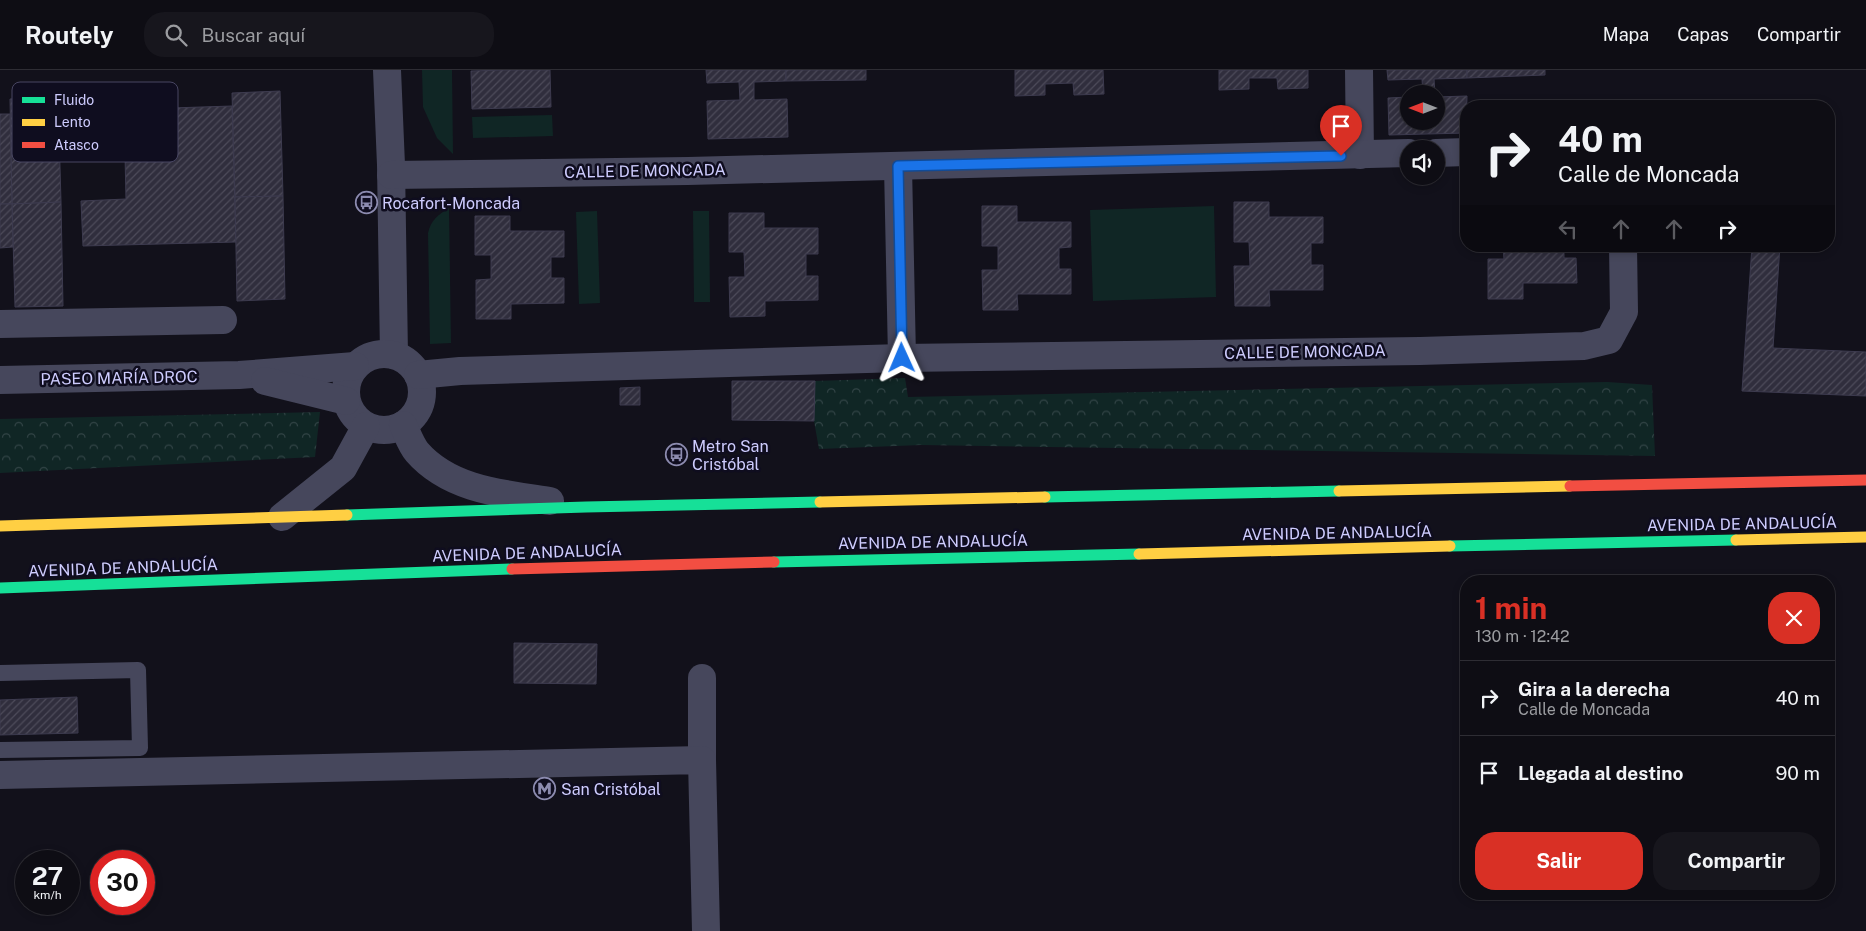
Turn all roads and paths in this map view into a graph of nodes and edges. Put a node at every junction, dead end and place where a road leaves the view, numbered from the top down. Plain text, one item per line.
1 (387, 70) edge
2 (1359, 70) edge
3 (1460, 152) edge
4 (1400, 153) edge
5 (1445, 153) edge
6 (1360, 155) junction
7 (898, 166) junction
8 (391, 175) junction
9 (1623, 252) edge
10 (223, 320) dead end
11 (0, 324) edge
12 (394, 355) junction
13 (902, 358) junction
14 (355, 366) junction
15 (239, 375) junction
16 (418, 375) junction
17 (0, 380) edge
18 (346, 401) junction
19 (403, 425) junction
20 (366, 426) junction
21 (1866, 480) edge
22 (586, 507) junction
23 (282, 518) junction
24 (0, 526) edge
25 (1866, 537) edge
26 (0, 588) edge
27 (0, 673) edge
28 (702, 678) dead end
29 (0, 750) edge
30 (702, 760) junction
31 (0, 775) edge
32 (706, 931) edge

1 - 8 street
2 - 6 street
3 - 5 street
4 - 6 street, CALLE DE MONCADA
6 - 7 street, CALLE DE MONCADA
7 - 8 street, CALLE DE MONCADA
7 - 13 street
8 - 12 street
9 - 13 street, CALLE DE MONCADA
10 - 11 street
12 - 14 street
12 - 16 street
13 - 16 street, CALLE DE MONCADA
14 - 15 street, PASEO MARÍA DROC
14 - 18 street
15 - 17 street, PASEO MARÍA DROC
15 - 18 street, PASEO MARÍA DROC
16 - 19 street
18 - 20 street
19 - 20 street
19 - 22 street
20 - 23 street
21 - 22 main road
22 - 23 main road
23 - 24 main road
25 - 26 main road, AVENIDA DE ANDALUCÍA
27 - 29 lane
28 - 30 street
30 - 31 street
30 - 32 street

